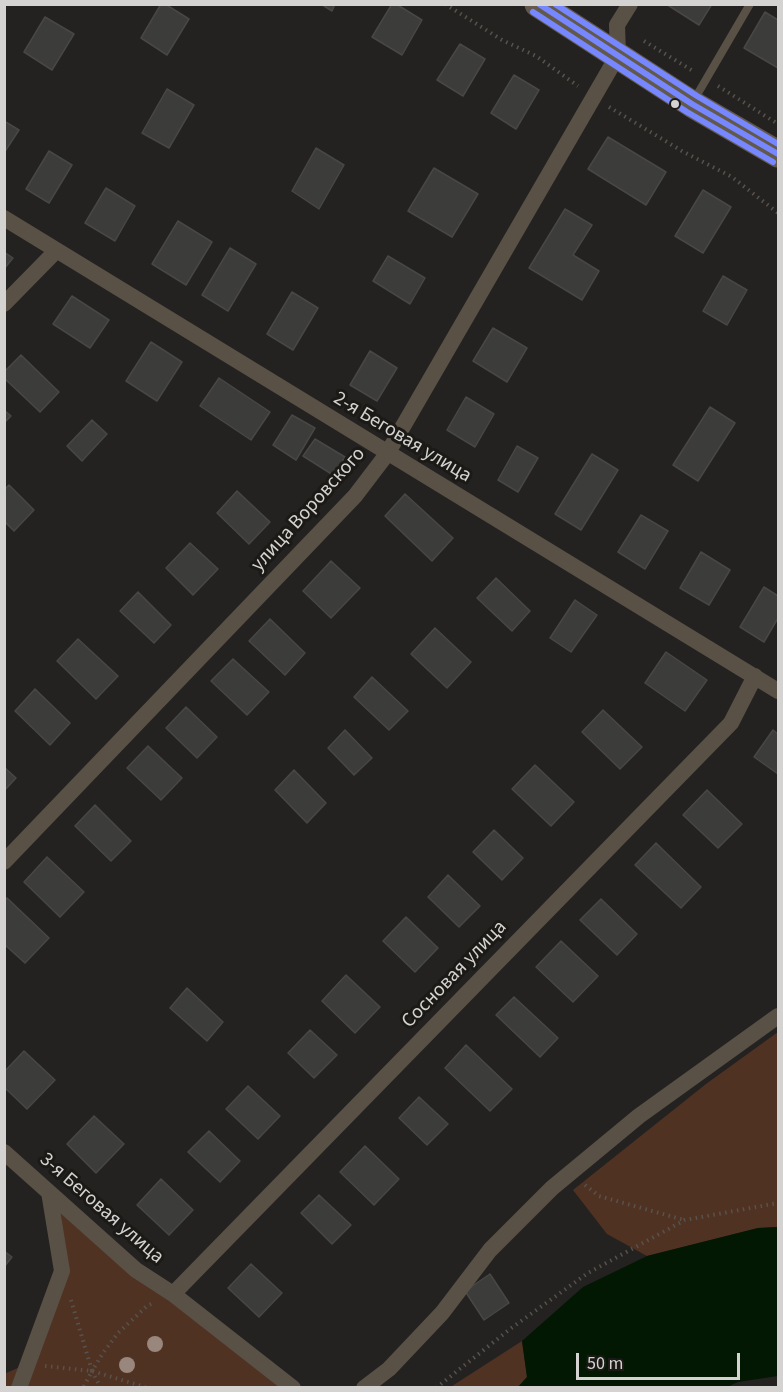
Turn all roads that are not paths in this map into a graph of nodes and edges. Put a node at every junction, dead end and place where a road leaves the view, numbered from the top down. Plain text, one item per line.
1 (538, 4) edge
2 (630, 4) edge
3 (750, 4) edge
4 (618, 55) junction
5 (692, 104) junction
6 (778, 154) edge
7 (4, 218) edge
8 (56, 251) junction
9 (4, 304) edge
10 (387, 454) junction
11 (755, 676) junction
12 (778, 691) edge
13 (4, 862) edge
14 (778, 1016) edge
15 (4, 1152) edge
16 (49, 1192) junction
17 (173, 1294) junction
18 (19, 1388) edge
19 (293, 1388) edge
20 (364, 1388) edge

1 - 4 main road
2 - 4 street
3 - 5 lane
4 - 5 main road
4 - 10 street, улица Воровского
5 - 6 main road
7 - 8 street, 2-я Беговая улица
8 - 9 street
8 - 10 street, 2-я Беговая улица
10 - 11 street, 2-я Беговая улица
10 - 13 street, улица Воровского
11 - 12 street, 2-я Беговая улица
11 - 17 street, Сосновая улица
14 - 20 street
15 - 16 street, 3-я Беговая улица
16 - 17 street, 3-я Беговая улица
16 - 18 street
17 - 19 street, 3-я Беговая улица

